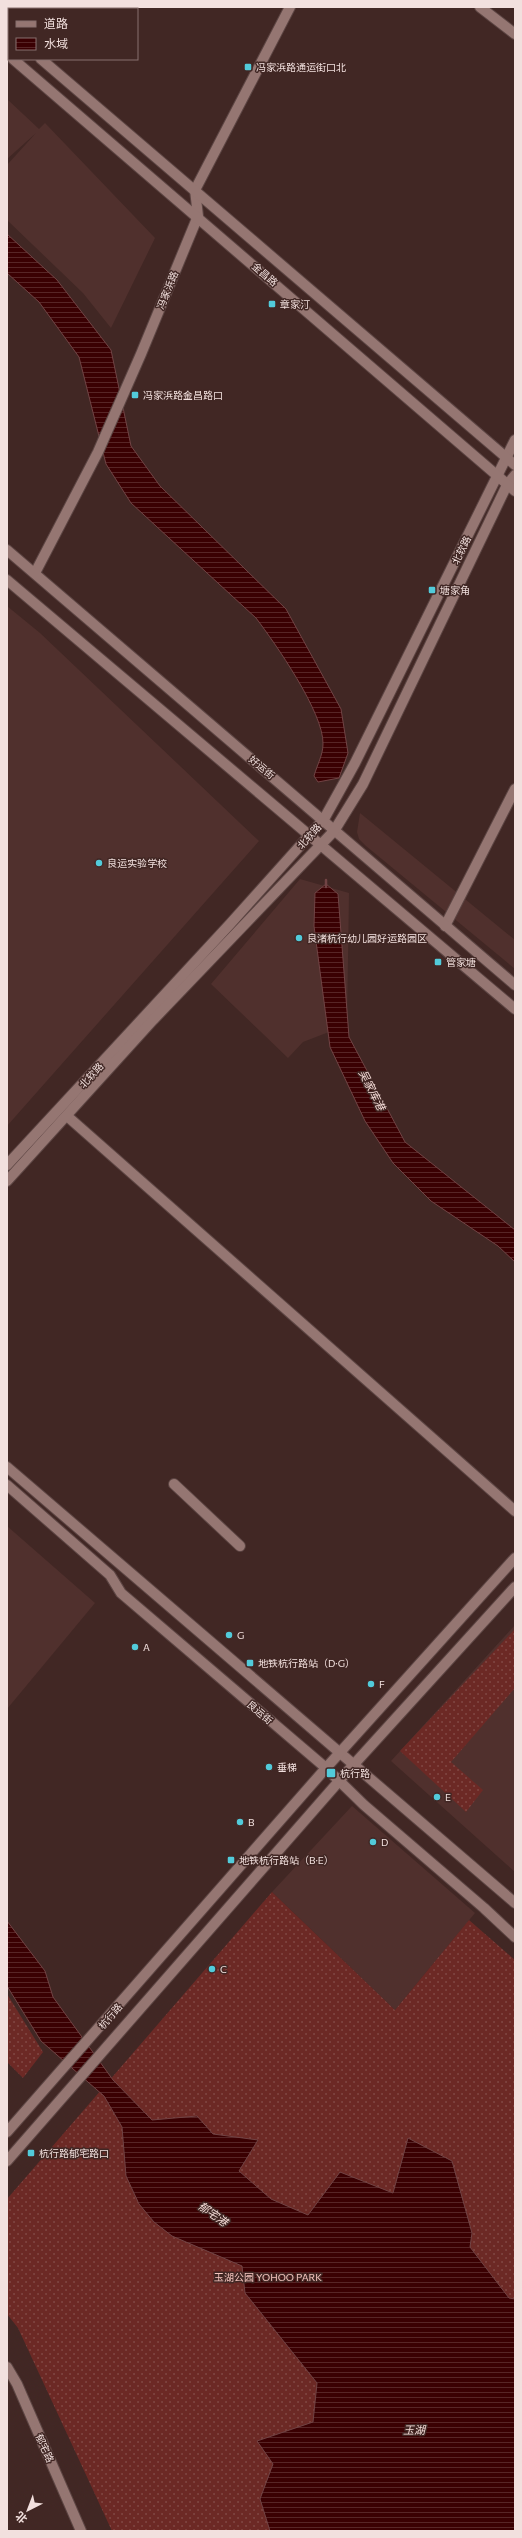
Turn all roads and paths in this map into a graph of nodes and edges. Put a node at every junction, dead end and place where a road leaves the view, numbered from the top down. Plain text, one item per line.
1 (290, 7) edge
2 (480, 7) edge
3 (515, 34) edge
4 (14, 60) edge
5 (42, 60) edge
6 (195, 190) junction
7 (198, 216) junction
8 (515, 440) edge
9 (505, 458) junction
10 (515, 465) edge
11 (515, 474) edge
12 (498, 475) junction
13 (511, 488) edge
14 (7, 550) edge
15 (35, 573) junction
16 (7, 580) edge
17 (515, 789) edge
18 (324, 819) junction
19 (334, 831) junction
20 (309, 836) junction
21 (321, 845) junction
22 (445, 926) junction
23 (515, 985) edge
24 (515, 1009) edge
25 (67, 1116) junction
26 (7, 1164) edge
27 (7, 1181) edge
28 (7, 1467) edge
29 (174, 1484) dead end
30 (7, 1486) edge
31 (515, 1511) edge
32 (240, 1546) dead end
33 (515, 1558) edge
34 (515, 1587) edge
35 (341, 1751) junction
36 (354, 1764) junction
37 (326, 1768) junction
38 (340, 1781) junction
39 (515, 1903) edge
40 (515, 1937) edge
41 (7, 2132) edge
42 (7, 2161) edge
43 (7, 2367) edge
44 (81, 2531) edge

1 - 6 street
2 - 3 street
4 - 7 street, 金昌路
5 - 6 street, 金昌路
6 - 7 street, 冯家浜路
6 - 9 street, 金昌路
7 - 12 street, 金昌路
7 - 15 street, 冯家浜路
8 - 9 street, 北软路
9 - 10 street, 金昌路
9 - 12 street, 北软路
11 - 13 street, 北软路
12 - 13 street, 金昌路
12 - 18 street, 北软路
13 - 19 street, 北软路
14 - 15 street, 好运街
15 - 18 street, 好运街
16 - 20 street
17 - 22 street
18 - 19 street, 好运街
18 - 20 street, 北软路
19 - 21 street, 北软路
19 - 22 street, 好运街
20 - 21 street
20 - 26 street, 北软路
21 - 24 street
21 - 25 street, 北软路
22 - 23 street, 好运街
25 - 27 street, 北软路
25 - 31 street
28 - 35 street
29 - 32 street
30 - 37 street, 良运街
33 - 35 street, 杭行路
34 - 36 street, 杭行路
35 - 36 street
35 - 37 street, 杭行路
36 - 38 street, 杭行路
36 - 39 street
37 - 38 street, 良运街
37 - 41 street, 杭行路
38 - 40 street, 良运街
38 - 42 street, 杭行路
43 - 44 street, 郁宅路

